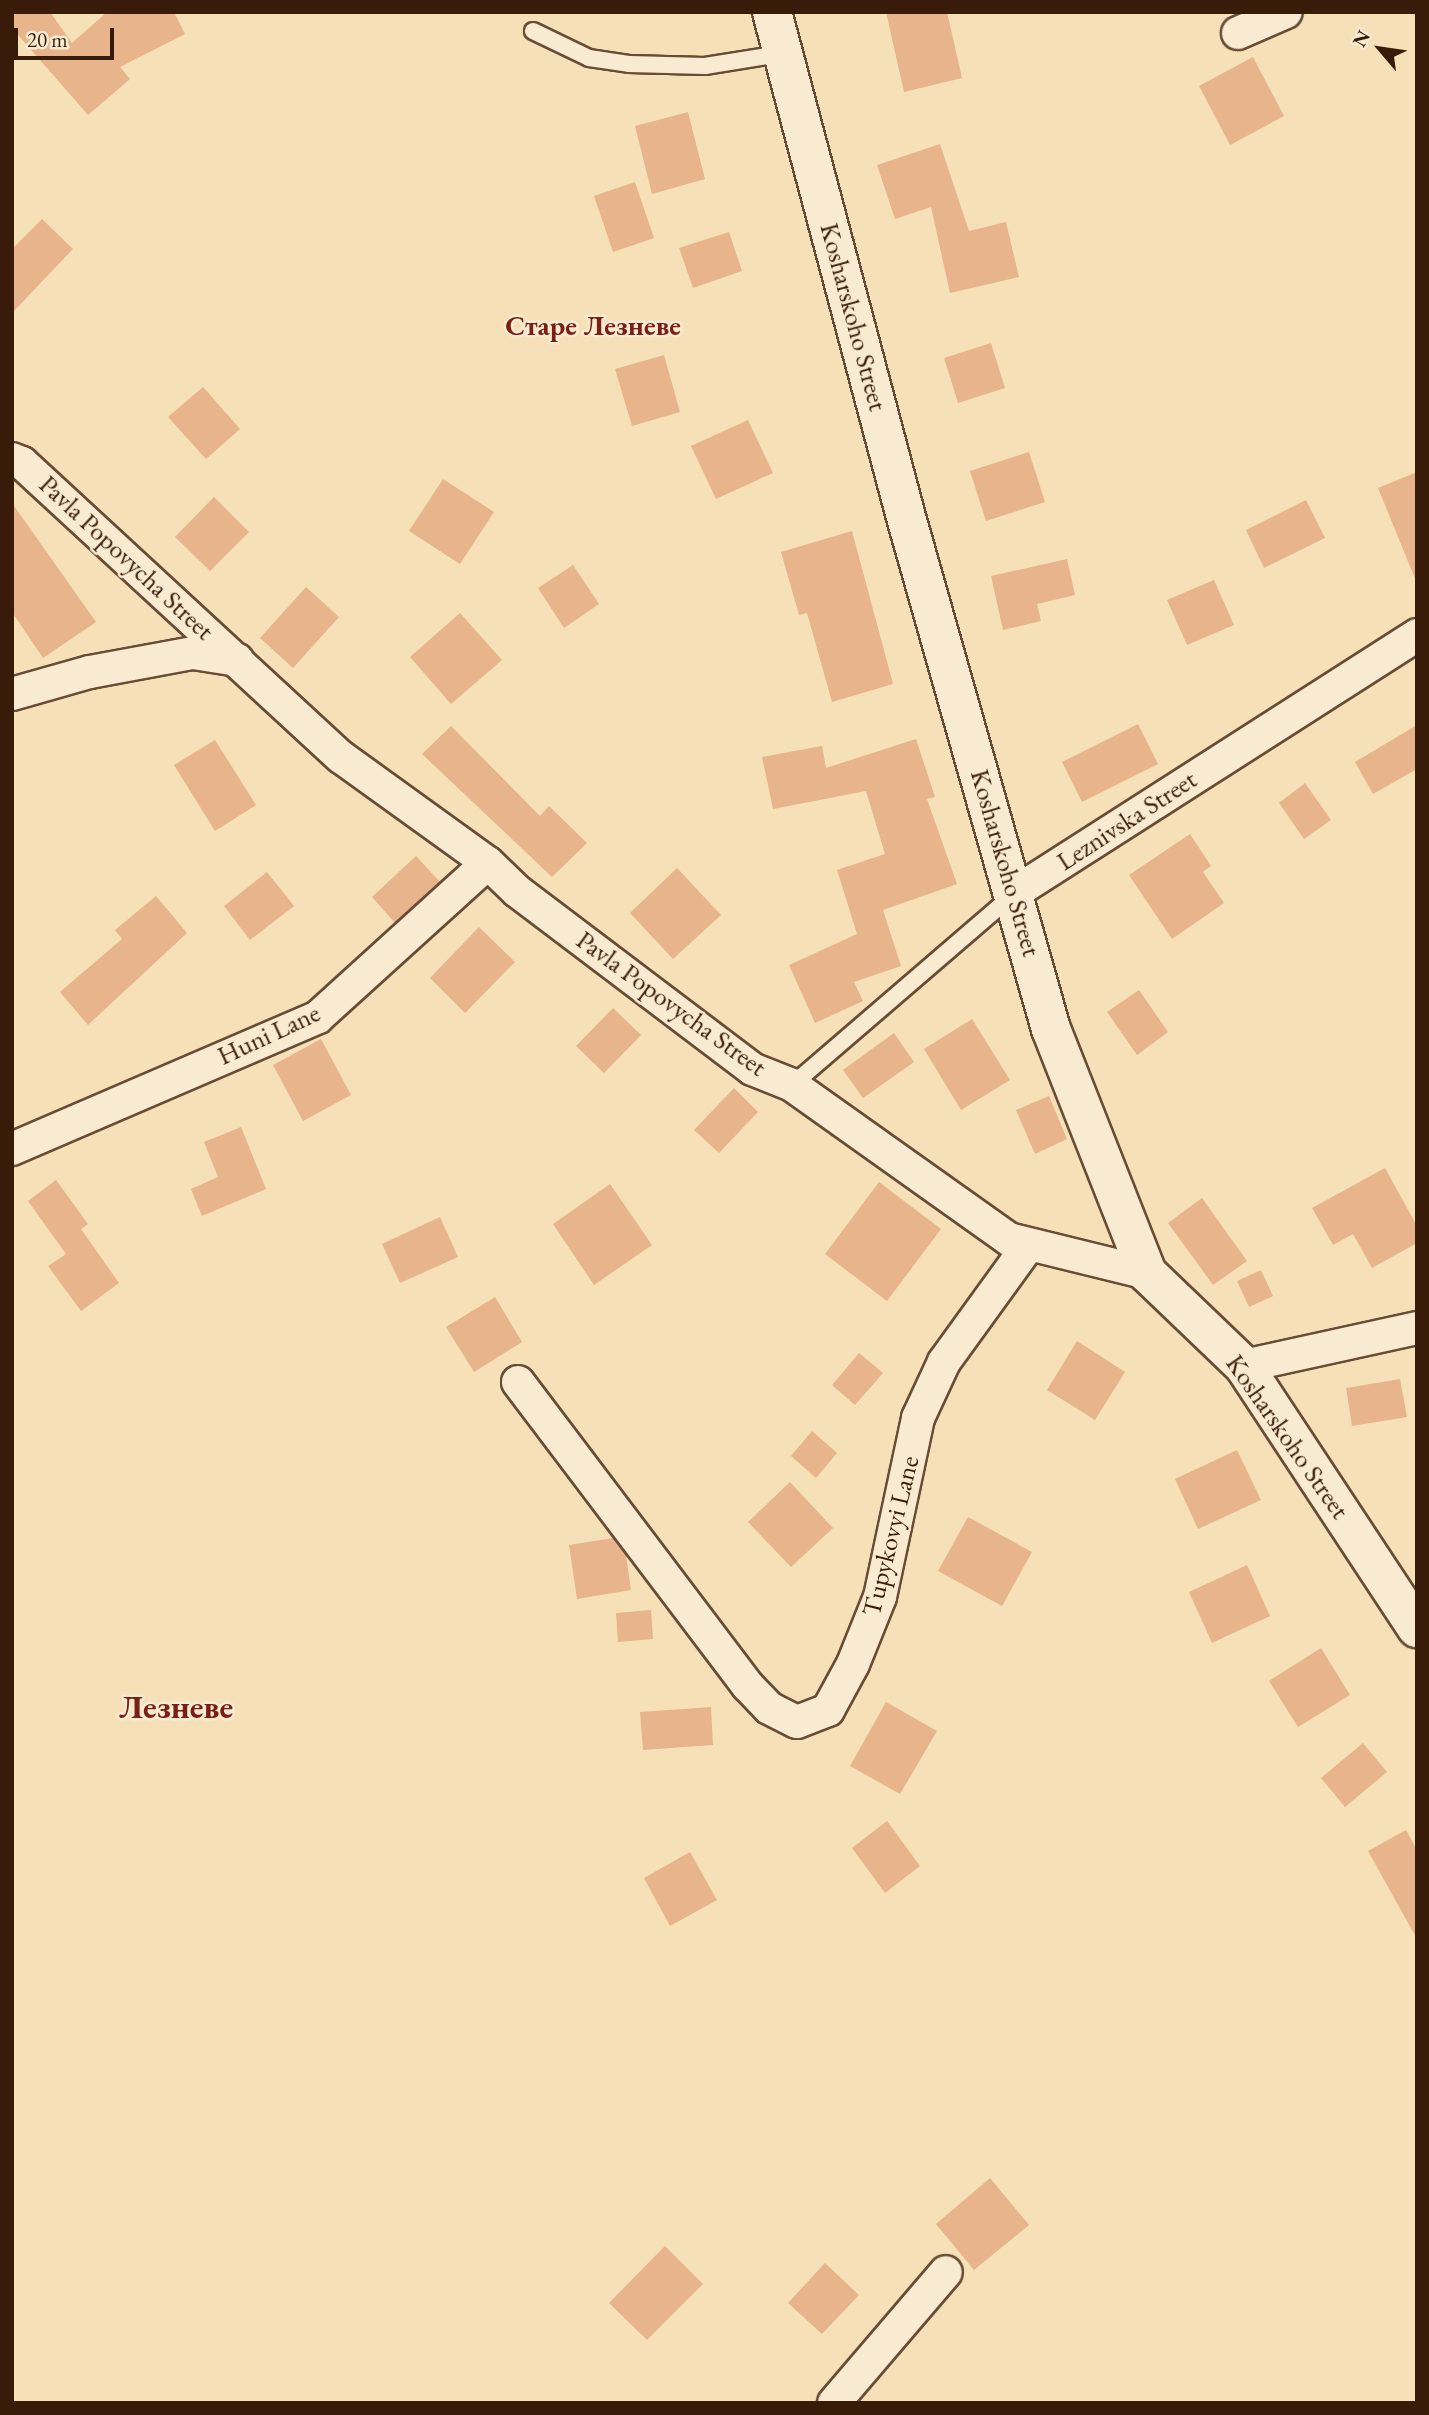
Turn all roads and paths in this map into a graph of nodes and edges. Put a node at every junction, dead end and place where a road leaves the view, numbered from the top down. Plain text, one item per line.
1 (772, 12) edge
2 (1286, 12) edge
3 (533, 31) dead end
4 (1238, 33) dead end
5 (785, 53) junction
6 (12, 459) edge
7 (1417, 635) edge
8 (237, 660) junction
9 (12, 694) edge
10 (488, 863) junction
11 (1014, 893) junction
12 (792, 1085) junction
13 (12, 1149) edge
14 (1028, 1246) junction
15 (1147, 1273) junction
16 (1417, 1328) edge
17 (1244, 1366) junction
18 (518, 1382) dead end
19 (1417, 1628) edge
20 (946, 2272) dead end
21 (834, 2403) edge

1 - 5 street, Kosharskoho Street
2 - 4 street
3 - 5 lane
5 - 11 street, Kosharskoho Street
6 - 8 street, Pavla Popovycha Street
7 - 11 street, Leznivska Street
8 - 9 street, Pavla Popovycha Street
8 - 10 street, Pavla Popovycha Street
10 - 12 street, Pavla Popovycha Street
10 - 13 street, Huni Lane
11 - 12 lane, Leznivska Street
11 - 15 street, Kosharskoho Street
12 - 14 street, Pavla Popovycha Street
14 - 15 street, Pavla Popovycha Street
14 - 18 street, Tupykovyi Lane
15 - 17 street, Kosharskoho Street
16 - 17 street
17 - 19 street, Kosharskoho Street
20 - 21 street

